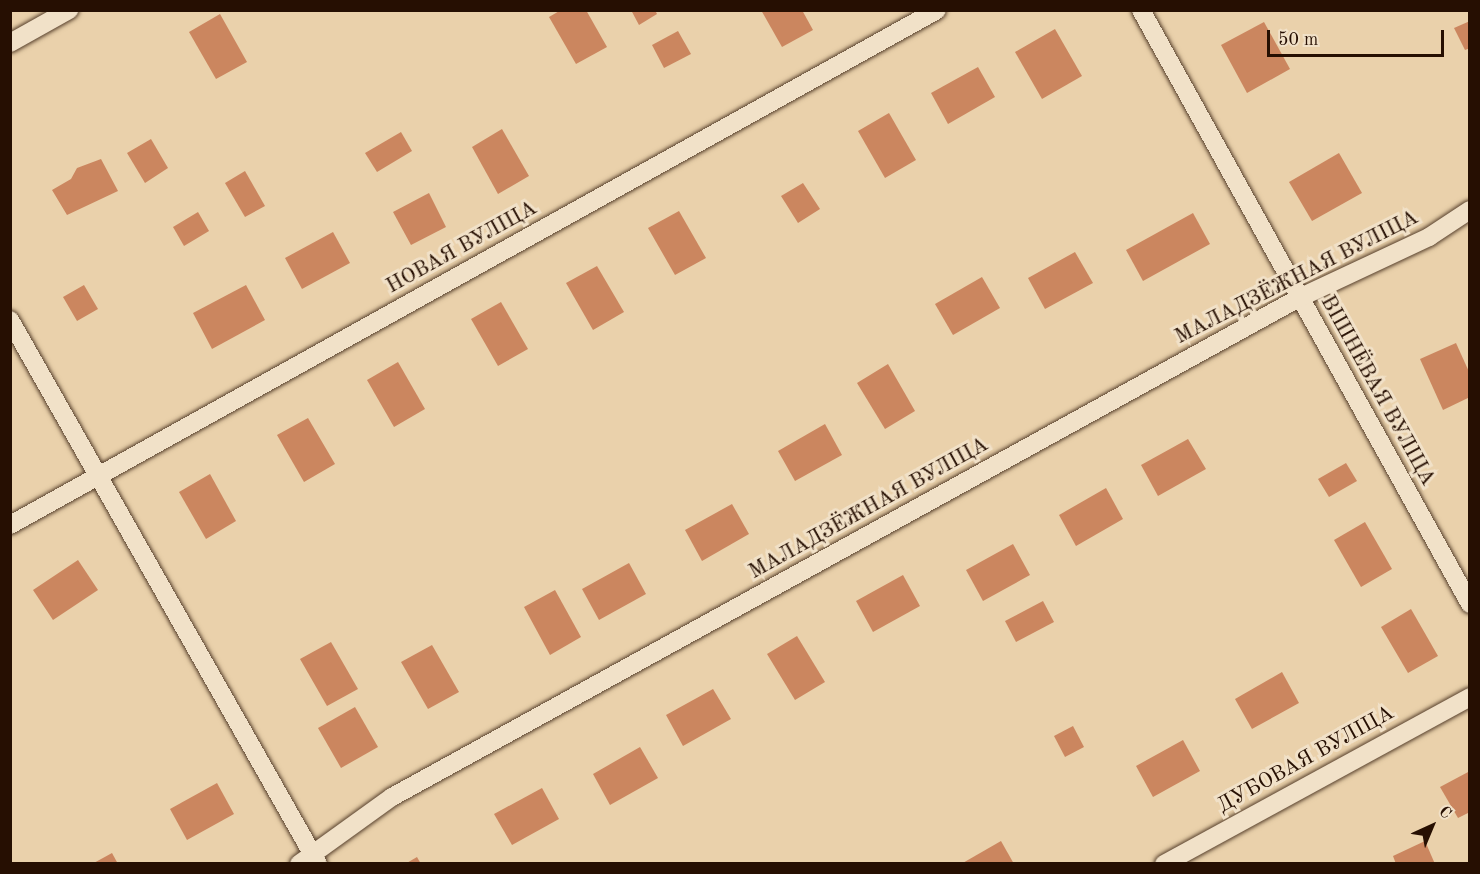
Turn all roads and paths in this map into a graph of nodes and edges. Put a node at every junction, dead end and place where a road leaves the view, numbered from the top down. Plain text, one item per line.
1 (69, 10) edge
2 (937, 10) edge
3 (1141, 10) edge
4 (10, 43) edge
5 (1470, 210) edge
6 (1299, 298) junction
7 (10, 320) edge
8 (100, 474) junction
9 (10, 525) edge
10 (1470, 604) edge
11 (1470, 697) edge
12 (310, 861) edge
13 (1164, 864) edge

1 - 4 street
2 - 8 street, НОВАЯ ВУЛІЦА
3 - 6 street, ВІШНЁВАЯ ВУЛІЦА
5 - 6 street, МАЛАДЗЁЖНАЯ ВУЛІЦА
6 - 10 street, ВІШНЁВАЯ ВУЛІЦА
6 - 12 street, МАЛАДЗЁЖНАЯ ВУЛІЦА
7 - 8 street
8 - 9 street, НОВАЯ ВУЛІЦА
8 - 12 street
11 - 13 street, ДУБОВАЯ ВУЛІЦА

